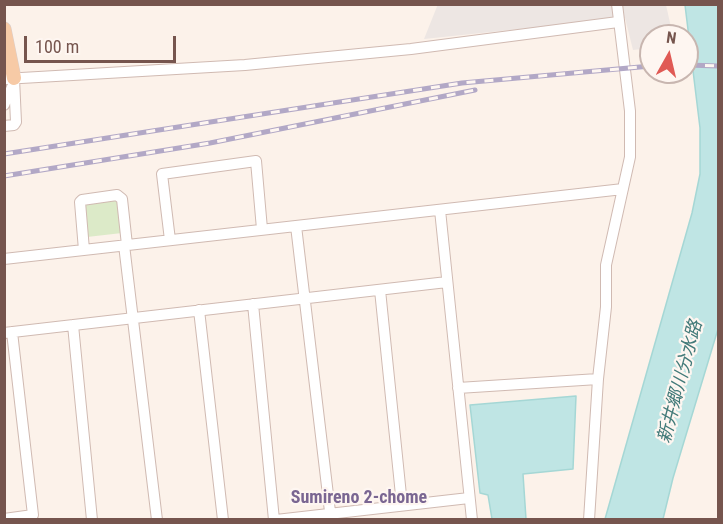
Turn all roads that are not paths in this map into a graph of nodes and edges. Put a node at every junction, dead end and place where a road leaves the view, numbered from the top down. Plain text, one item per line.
1 (616, 4) edge
2 (618, 22) junction
3 (4, 29) edge
4 (10, 78) edge
5 (4, 105) edge
6 (4, 126) edge
7 (623, 189) junction
8 (440, 210) junction
9 (296, 226) junction
10 (262, 229) junction
11 (170, 240) junction
12 (125, 245) junction
13 (84, 250) junction
14 (4, 259) edge
15 (447, 282) junction
16 (380, 290) junction
17 (304, 298) junction
18 (253, 304) junction
19 (199, 310) junction
20 (132, 318) junction
21 (73, 325) junction
22 (8, 332) edge
23 (598, 379) junction
24 (458, 388) junction
25 (469, 498) junction
26 (402, 505) junction
27 (330, 516) edge
28 (4, 519) edge
29 (92, 519) edge
30 (157, 519) edge
31 (223, 519) edge
32 (275, 519) edge
33 (472, 519) edge
34 (589, 519) edge

1 - 2 street
2 - 4 street
2 - 7 street
3 - 4 main road
4 - 5 street
4 - 6 street
7 - 8 street
7 - 23 street
8 - 9 street
8 - 15 street
9 - 10 street
9 - 17 street
10 - 11 street
10 - 11 street
11 - 12 street
12 - 13 street
12 - 13 street
12 - 20 street
13 - 14 street
15 - 16 street
15 - 24 street
16 - 17 street
16 - 26 street
17 - 18 street
17 - 27 street
18 - 19 street
18 - 32 street
19 - 20 street
19 - 31 street
20 - 21 street
20 - 30 street
21 - 22 street
21 - 29 street
22 - 28 street
23 - 24 street
23 - 34 street
24 - 25 street
25 - 26 street
25 - 33 street
26 - 27 street
27 - 32 street

